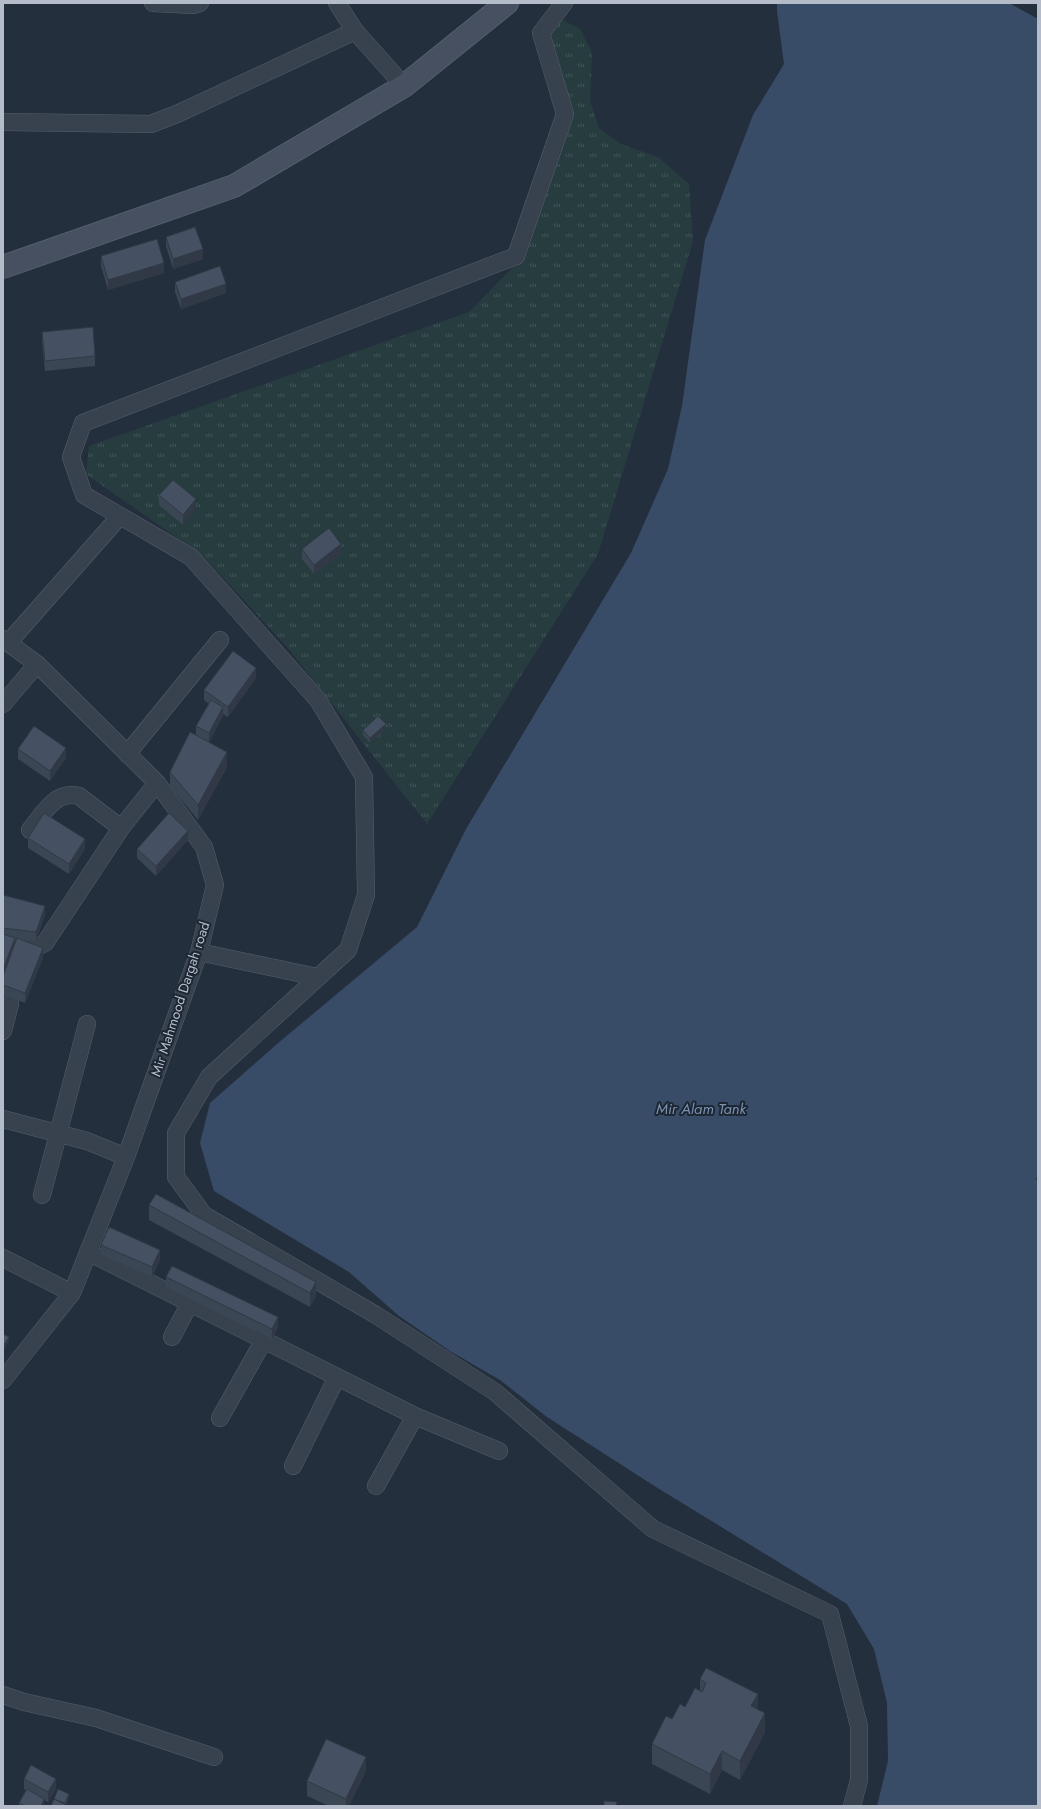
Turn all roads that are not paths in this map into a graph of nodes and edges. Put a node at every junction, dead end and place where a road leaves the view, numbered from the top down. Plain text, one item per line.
1 (153, 3) edge
2 (200, 3) edge
3 (337, 3) edge
4 (507, 3) edge
5 (564, 3) edge
6 (355, 31) junction
7 (404, 86) junction
8 (3, 122) edge
9 (3, 267) edge
10 (120, 516) junction
11 (220, 640) dead end
12 (5, 641) edge
13 (37, 664) junction
14 (3, 704) edge
15 (127, 754) junction
16 (156, 783) junction
17 (121, 828) junction
18 (30, 830) dead end
19 (3, 941) edge
20 (199, 952) junction
21 (317, 977) junction
22 (10, 1004) dead end
23 (87, 1024) dead end
24 (3, 1031) edge
25 (3, 1119) edge
26 (58, 1134) junction
27 (126, 1157) junction
28 (42, 1195) dead end
29 (88, 1252) junction
30 (3, 1258) edge
31 (72, 1293) junction
32 (190, 1303) junction
33 (172, 1338) dead end
34 (264, 1340) junction
35 (338, 1377) junction
36 (3, 1380) edge
37 (415, 1416) junction
38 (220, 1418) dead end
39 (499, 1451) dead end
40 (293, 1466) dead end
41 (376, 1486) dead end
42 (3, 1695) edge
43 (214, 1757) dead end
44 (852, 1806) edge

1 - 2 street
3 - 6 street
4 - 7 main road
5 - 10 street
6 - 7 street
6 - 8 street
7 - 9 main road
10 - 12 street
10 - 21 street
11 - 15 street
12 - 13 street, Mir Mahmood Dargah road
13 - 14 street
13 - 15 street, Mir Mahmood Dargah road
15 - 16 street, Mir Mahmood Dargah road
16 - 17 street
16 - 20 street, Mir Mahmood Dargah road
17 - 18 street
17 - 19 street
20 - 21 street
20 - 27 street, Mir Mahmood Dargah road
21 - 44 street
22 - 24 street
23 - 26 street
25 - 26 street
26 - 27 street
26 - 28 street
27 - 29 street, Mir Mahmood Dargah road
29 - 31 street, Mir Mahmood Dargah road
29 - 32 street
30 - 31 street
31 - 36 street, Mir Mahmood Dargah road
32 - 33 street
32 - 34 street
34 - 35 street
34 - 38 street
35 - 37 street
35 - 40 street
37 - 39 street
37 - 41 street
42 - 43 street

